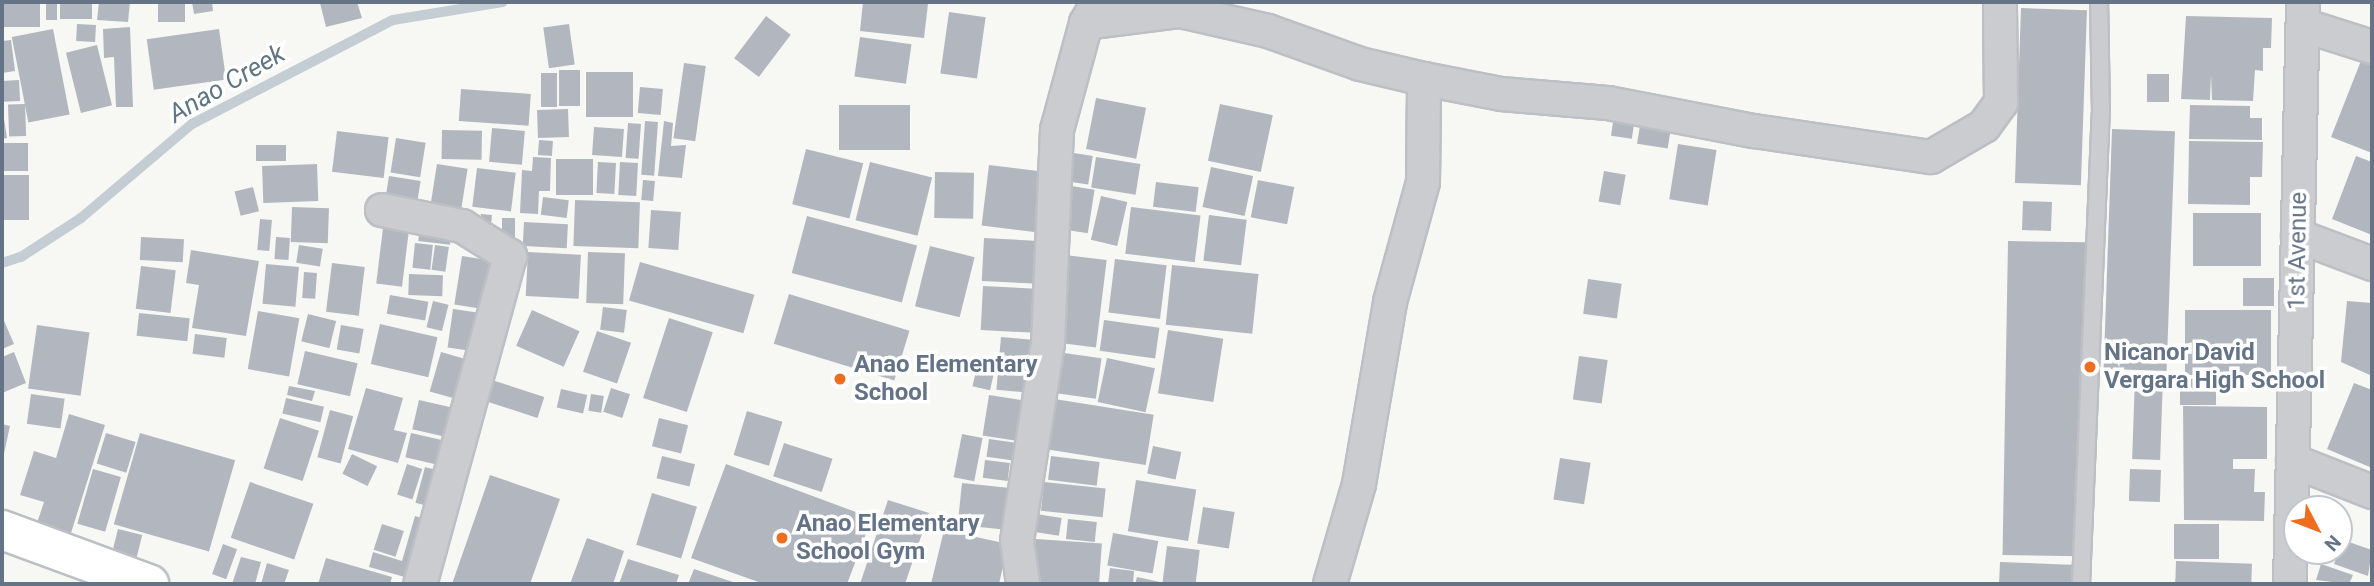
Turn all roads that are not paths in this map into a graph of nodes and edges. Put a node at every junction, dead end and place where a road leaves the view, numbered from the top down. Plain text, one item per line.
1 (2000, 2) edge
2 (2099, 2) edge
3 (1092, 12) edge
4 (2303, 13) edge
5 (2372, 47) edge
6 (1424, 79) junction
7 (382, 210) dead end
8 (2298, 236) junction
9 (2372, 264) edge
10 (2293, 461) junction
11 (2372, 492) edge
12 (2, 530) edge
13 (149, 584) edge
14 (420, 584) edge
15 (1023, 584) edge
16 (1329, 584) edge
17 (2081, 584) edge
18 (2290, 584) edge

1 - 6 street
2 - 17 lane
3 - 6 street
3 - 15 street
4 - 5 street
4 - 8 street, 1st Avenue
6 - 16 street
7 - 14 street
8 - 9 street
8 - 10 street, 1st Avenue
10 - 11 street
10 - 18 street, 1st Avenue
12 - 13 main road

